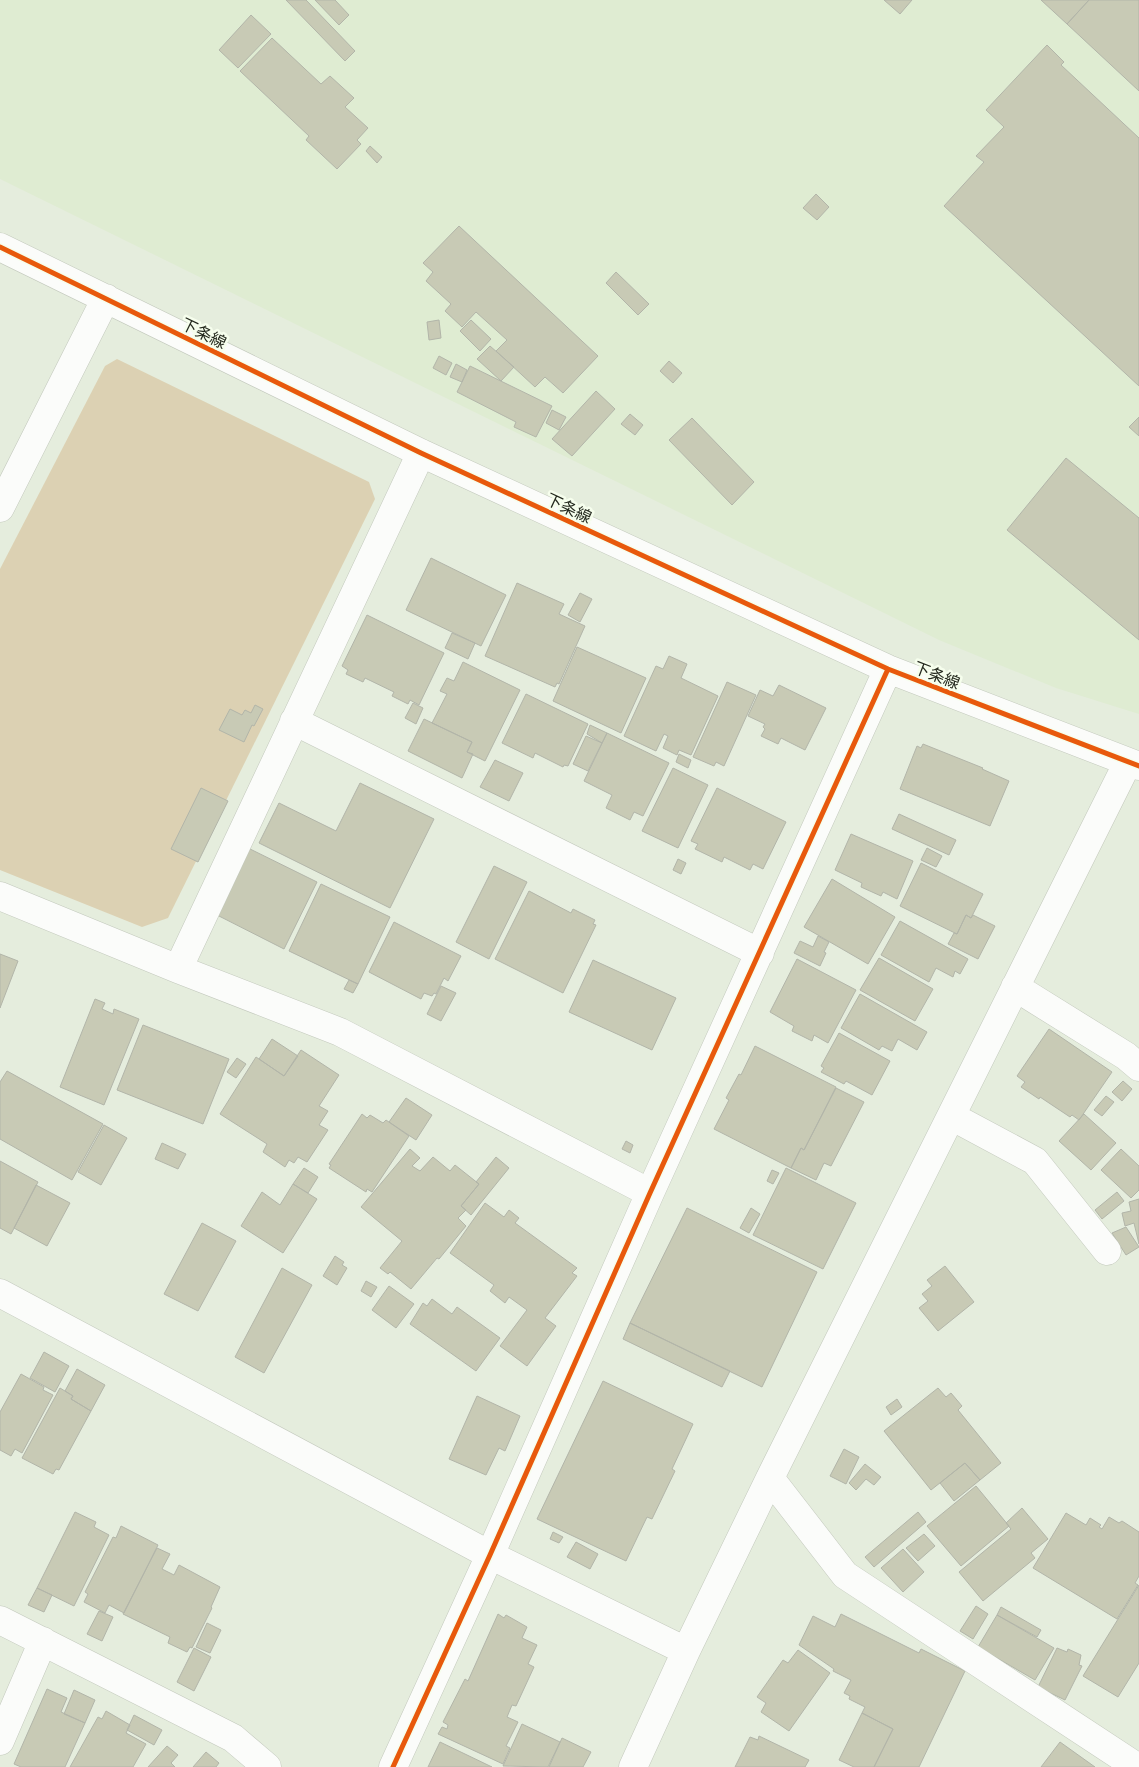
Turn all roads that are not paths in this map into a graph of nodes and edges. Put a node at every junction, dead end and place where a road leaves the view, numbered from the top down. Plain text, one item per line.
1 (0, 247) edge
2 (106, 298) junction
3 (421, 453) junction
4 (0, 508) edge
5 (888, 670) junction
6 (294, 722) junction
7 (1133, 764) edge
8 (0, 896) edge
9 (760, 953) junction
10 (178, 969) junction
11 (1015, 987) junction
12 (1139, 1067) edge
13 (951, 1116) junction
14 (650, 1193) junction
15 (1107, 1251) dead end
16 (0, 1293) edge
17 (770, 1478) junction
18 (490, 1555) junction
19 (0, 1620) edge
20 (43, 1641) junction
21 (686, 1652) junction
22 (0, 1741) edge
23 (267, 1767) edge
24 (393, 1767) edge
25 (633, 1767) edge
26 (1137, 1767) edge

1 - 2 street, 下条線
2 - 3 street, 下条線
2 - 4 street
3 - 5 street, 下条線
3 - 6 street
5 - 7 street, 下条線
5 - 9 street
6 - 9 street
6 - 10 street
7 - 11 street
8 - 10 street
9 - 14 street
10 - 14 street
11 - 12 street
11 - 13 street
13 - 15 street
13 - 17 street
14 - 18 street
16 - 18 street
17 - 21 street
17 - 26 street
18 - 21 street
18 - 24 street
19 - 20 street
20 - 22 street
20 - 23 street
21 - 25 street

